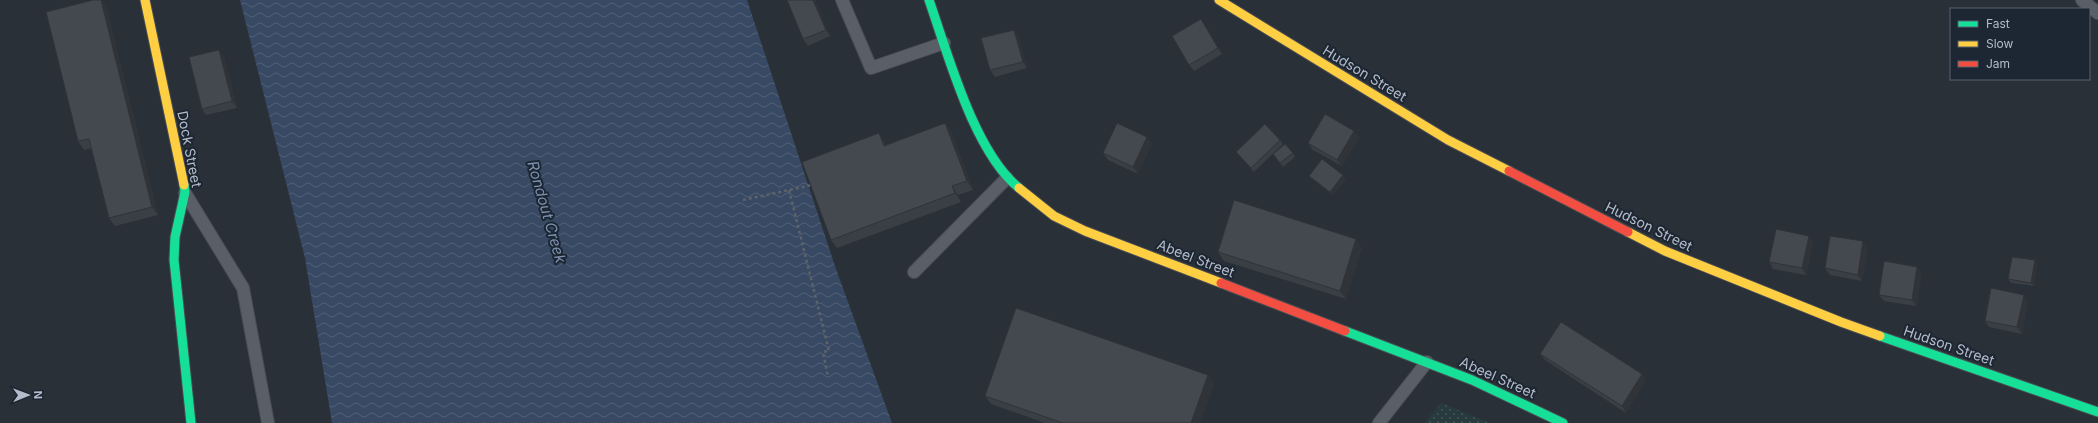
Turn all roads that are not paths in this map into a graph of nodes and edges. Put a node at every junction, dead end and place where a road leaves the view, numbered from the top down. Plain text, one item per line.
1 (145, 0) edge
2 (842, 0) edge
3 (929, 0) edge
4 (1219, 0) edge
5 (2082, 0) edge
6 (2098, 13) edge
7 (944, 43) junction
8 (1007, 178) junction
9 (185, 192) junction
10 (914, 272) dead end
11 (1427, 362) junction
12 (2098, 412) edge
13 (191, 423) edge
14 (268, 423) edge
15 (1379, 423) edge
16 (1563, 423) edge

1 - 9 street, Dock Street
2 - 7 lane
3 - 7 street, Abeel Street
4 - 12 street, Hudson Street
5 - 6 lane
7 - 8 street, Abeel Street
8 - 10 lane
8 - 11 street, Abeel Street
9 - 13 street, Dock Street
9 - 14 lane
11 - 15 lane
11 - 16 street, Abeel Street

